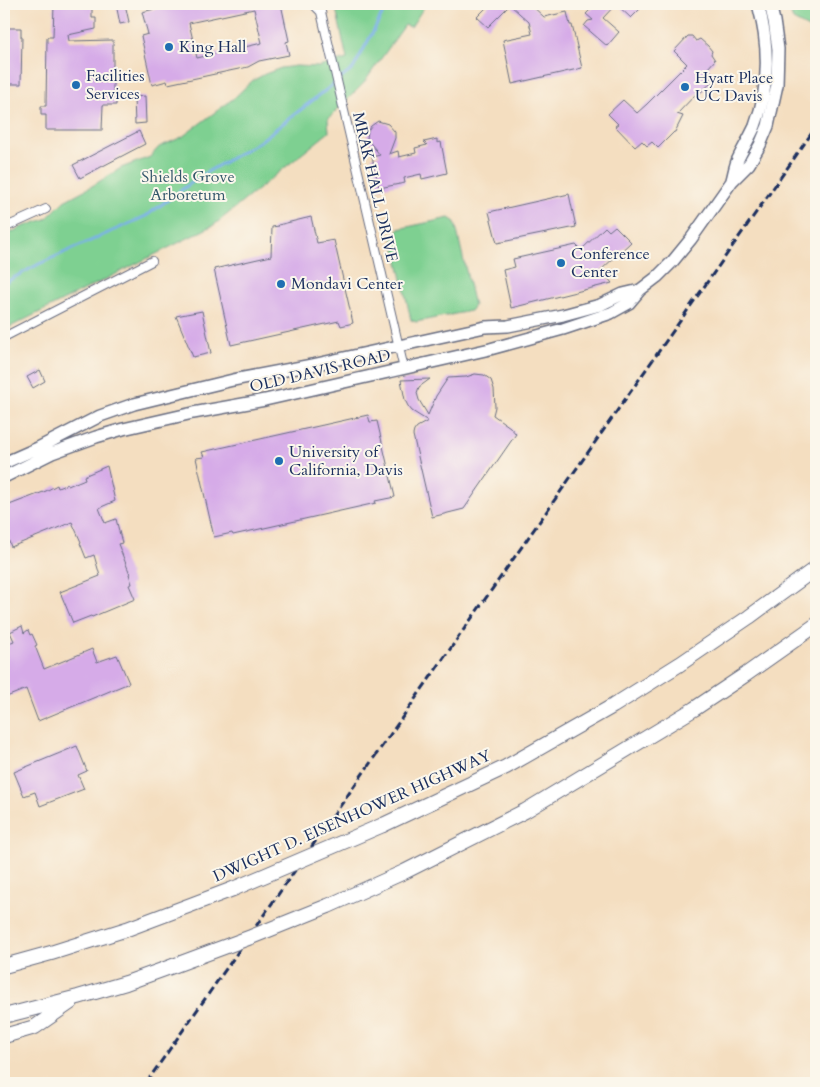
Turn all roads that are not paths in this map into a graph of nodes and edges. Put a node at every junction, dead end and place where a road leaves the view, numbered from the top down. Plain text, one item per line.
1 (315, 4) edge
2 (758, 4) edge
3 (770, 4) edge
4 (322, 8) edge
5 (732, 181) junction
6 (46, 209) dead end
7 (4, 228) edge
8 (152, 261) dead end
9 (640, 290) junction
10 (4, 336) edge
11 (398, 346) junction
12 (404, 368) junction
13 (4, 463) edge
14 (4, 477) edge
15 (816, 568) edge
16 (816, 625) edge
17 (51, 953) junction
18 (4, 958) edge
19 (4, 966) edge
20 (78, 997) junction
21 (4, 1016) edge
22 (4, 1036) edge

1 - 4 street, MRAK HALL DRIVE
2 - 5 street, OLD DAVIS ROAD
3 - 5 street, OLD DAVIS ROAD
4 - 11 street, MRAK HALL DRIVE
5 - 9 street, OLD DAVIS ROAD
6 - 7 street
8 - 10 street
9 - 11 street, OLD DAVIS ROAD
9 - 12 street, OLD DAVIS ROAD
11 - 12 street, MRAK HALL DRIVE
11 - 13 street, OLD DAVIS ROAD
12 - 14 street, OLD DAVIS ROAD
15 - 17 highway, DWIGHT D. EISENHOWER HIGHWAY, bridge
16 - 20 highway, bridge
17 - 18 highway
17 - 19 highway, DWIGHT D. EISENHOWER HIGHWAY
20 - 21 highway
20 - 22 highway

